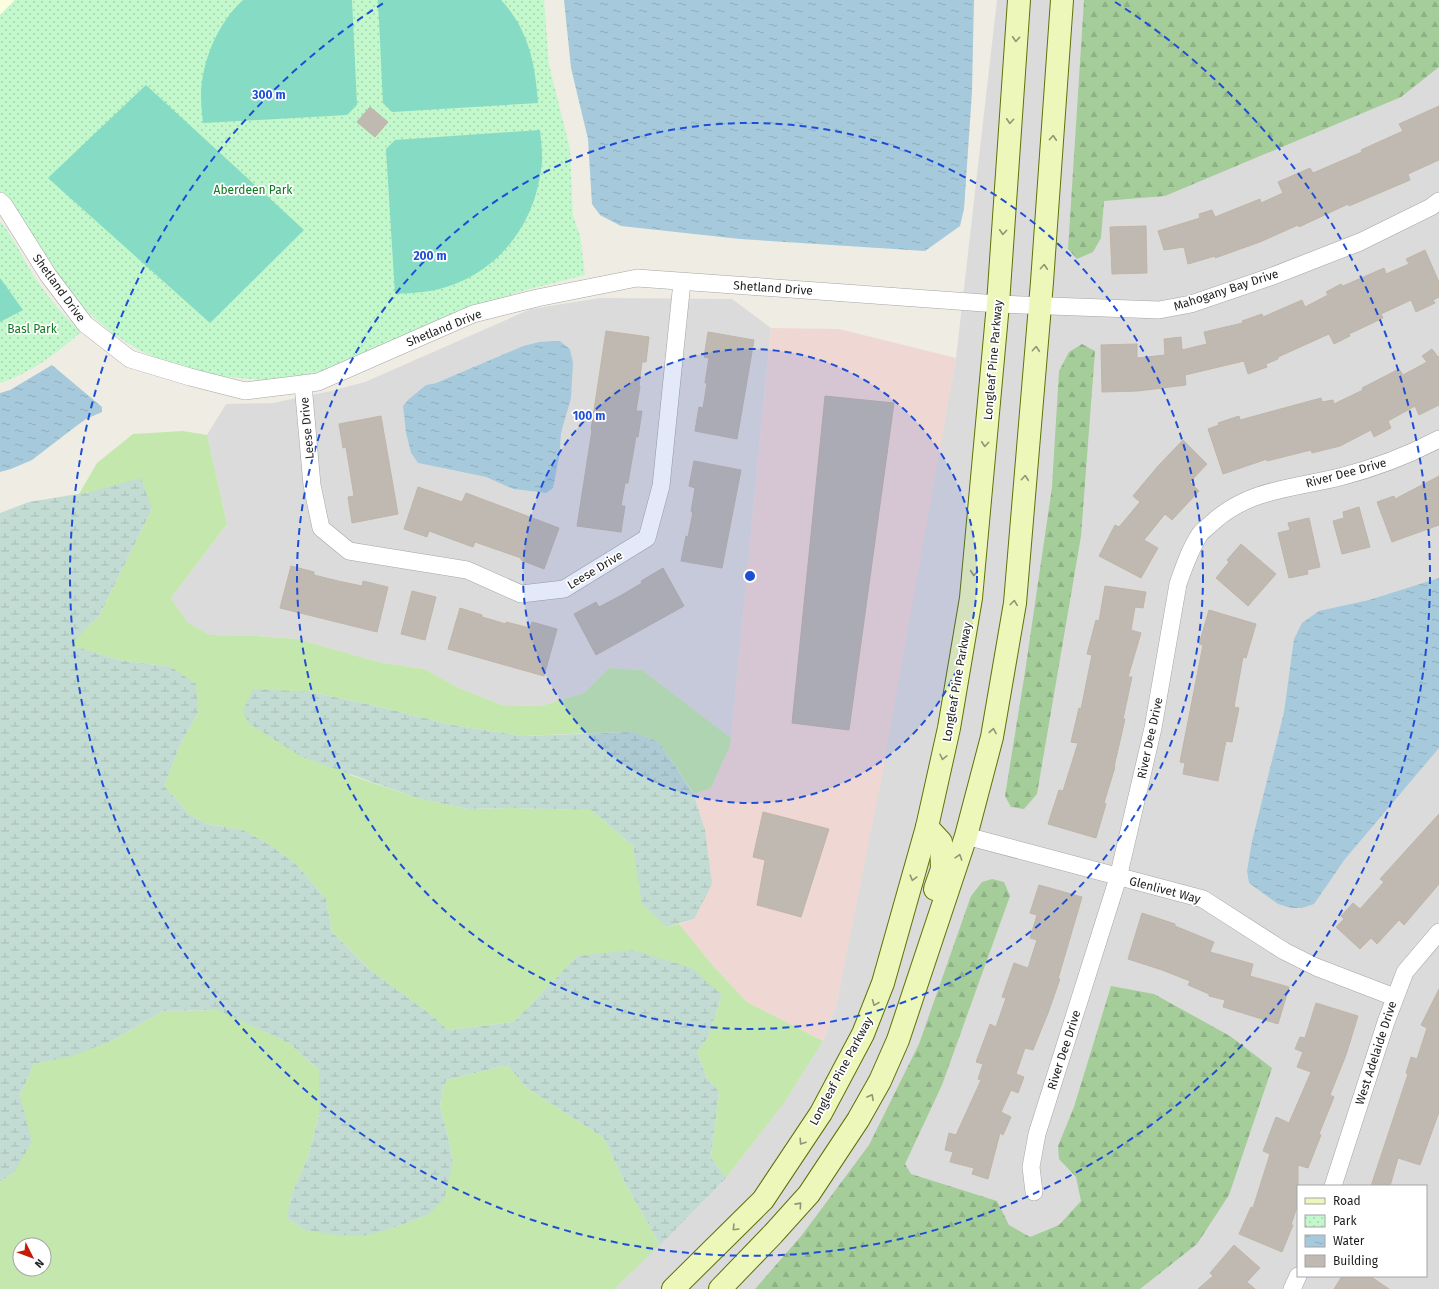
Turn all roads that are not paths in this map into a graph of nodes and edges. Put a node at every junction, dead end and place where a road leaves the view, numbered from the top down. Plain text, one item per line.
1 (1019, 0) edge
2 (1062, 0) edge
3 (0, 201) edge
4 (1439, 201) edge
5 (682, 282) junction
6 (998, 304) junction
7 (1040, 306) junction
8 (303, 384) junction
9 (1439, 439) edge
10 (927, 827) junction
11 (966, 836) junction
12 (1118, 878) junction
13 (1439, 932) edge
14 (1394, 997) junction
15 (898, 1040) junction
16 (1333, 1185) edge
17 (1034, 1192) dead end
18 (1298, 1277) edge
19 (673, 1289) edge
20 (720, 1289) edge
21 (1292, 1289) edge

1 -> 6 main road, Longleaf Pine Parkway
7 -> 2 main road
3 - 8 street, Shetland Drive
4 - 7 street, Mahogany Bay Drive
5 - 6 street, Shetland Drive
5 - 8 street, Shetland Drive
5 - 8 street, Leese Drive
6 - 7 street, Mahogany Bay Drive
6 -> 10 main road, Longleaf Pine Parkway
11 -> 7 main road
9 - 12 street, River Dee Drive
10 - 15 main road
10 -> 19 main road, Longleaf Pine Parkway
11 - 12 street, Glenlivet Way
15 -> 11 main road
12 - 14 street, Glenlivet Way
12 - 17 street, River Dee Drive
13 - 14 street, West Adelaide Drive
14 - 16 street, West Adelaide Drive
20 -> 15 main road
18 - 21 street

